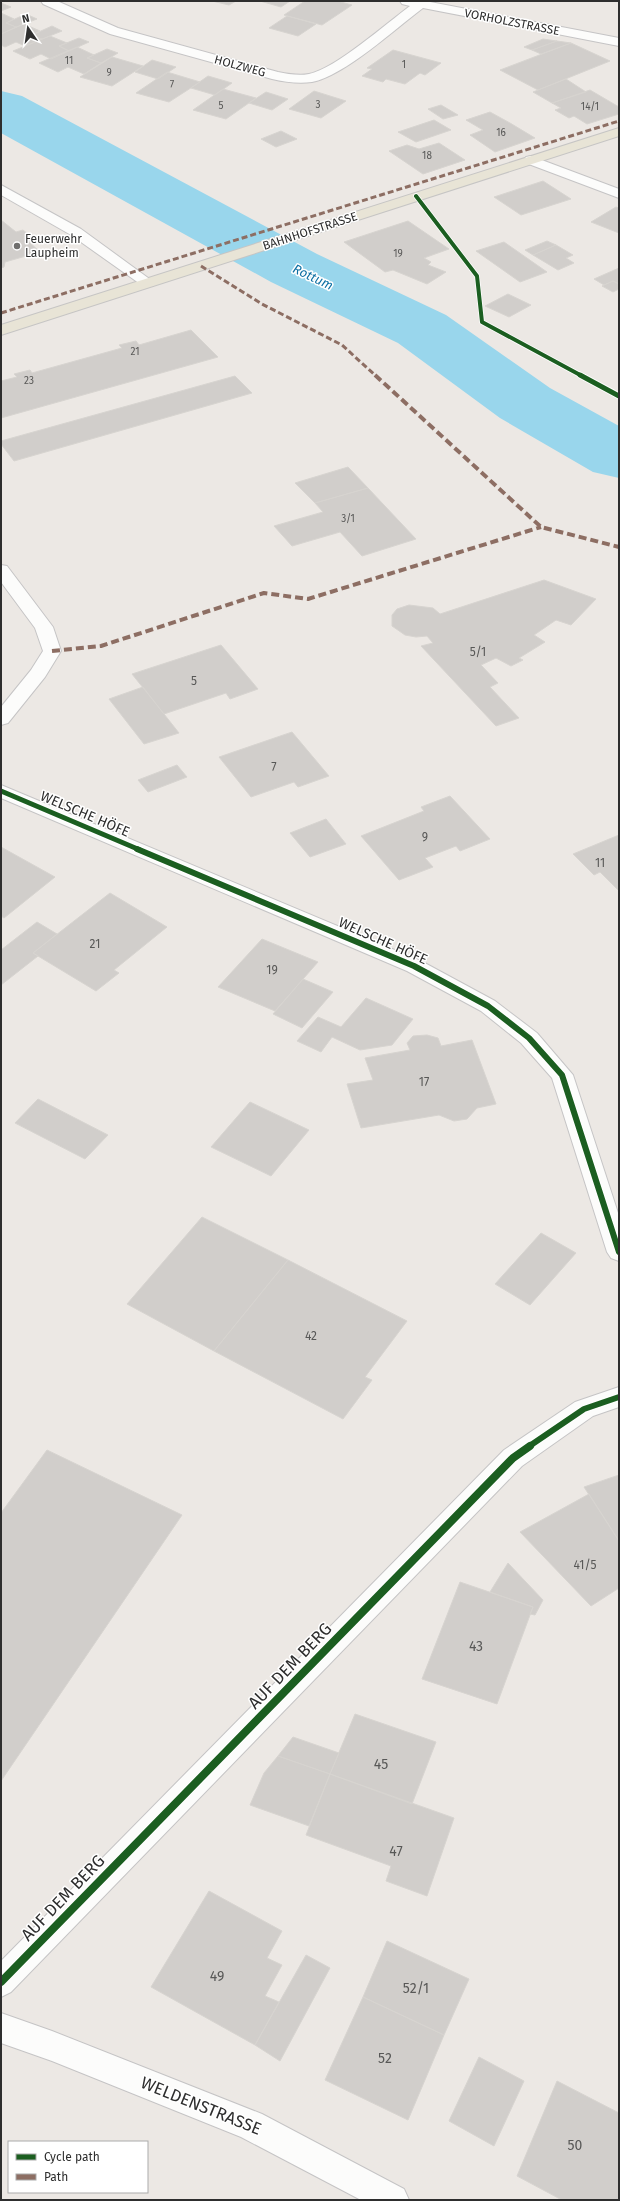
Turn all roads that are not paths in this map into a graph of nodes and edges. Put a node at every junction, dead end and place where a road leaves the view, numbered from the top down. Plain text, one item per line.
1 (47, 1) edge
2 (406, 1) edge
3 (420, 4) junction
4 (619, 42) edge
5 (619, 132) edge
6 (531, 160) junction
7 (1, 189) edge
8 (619, 194) edge
9 (148, 283) junction
10 (1, 330) edge
11 (1, 570) edge
12 (1, 718) edge
13 (1, 792) edge
14 (619, 1252) edge
15 (619, 1397) edge
16 (1, 1982) edge
17 (1, 2028) edge
18 (393, 2200) edge

1 - 3 street, HOLZWEG
2 - 3 street, VORHOLZSTRASSE
3 - 4 street, VORHOLZSTRASSE
5 - 6 main road, BAHNHOFSTRASSE
6 - 8 street
6 - 9 main road, BAHNHOFSTRASSE
7 - 9 street
9 - 10 main road, BAHNHOFSTRASSE
11 - 12 street
13 - 14 street, WELSCHE HÖFE
15 - 16 street, AUF DEM BERG
17 - 18 street, WELDENSTRASSE

